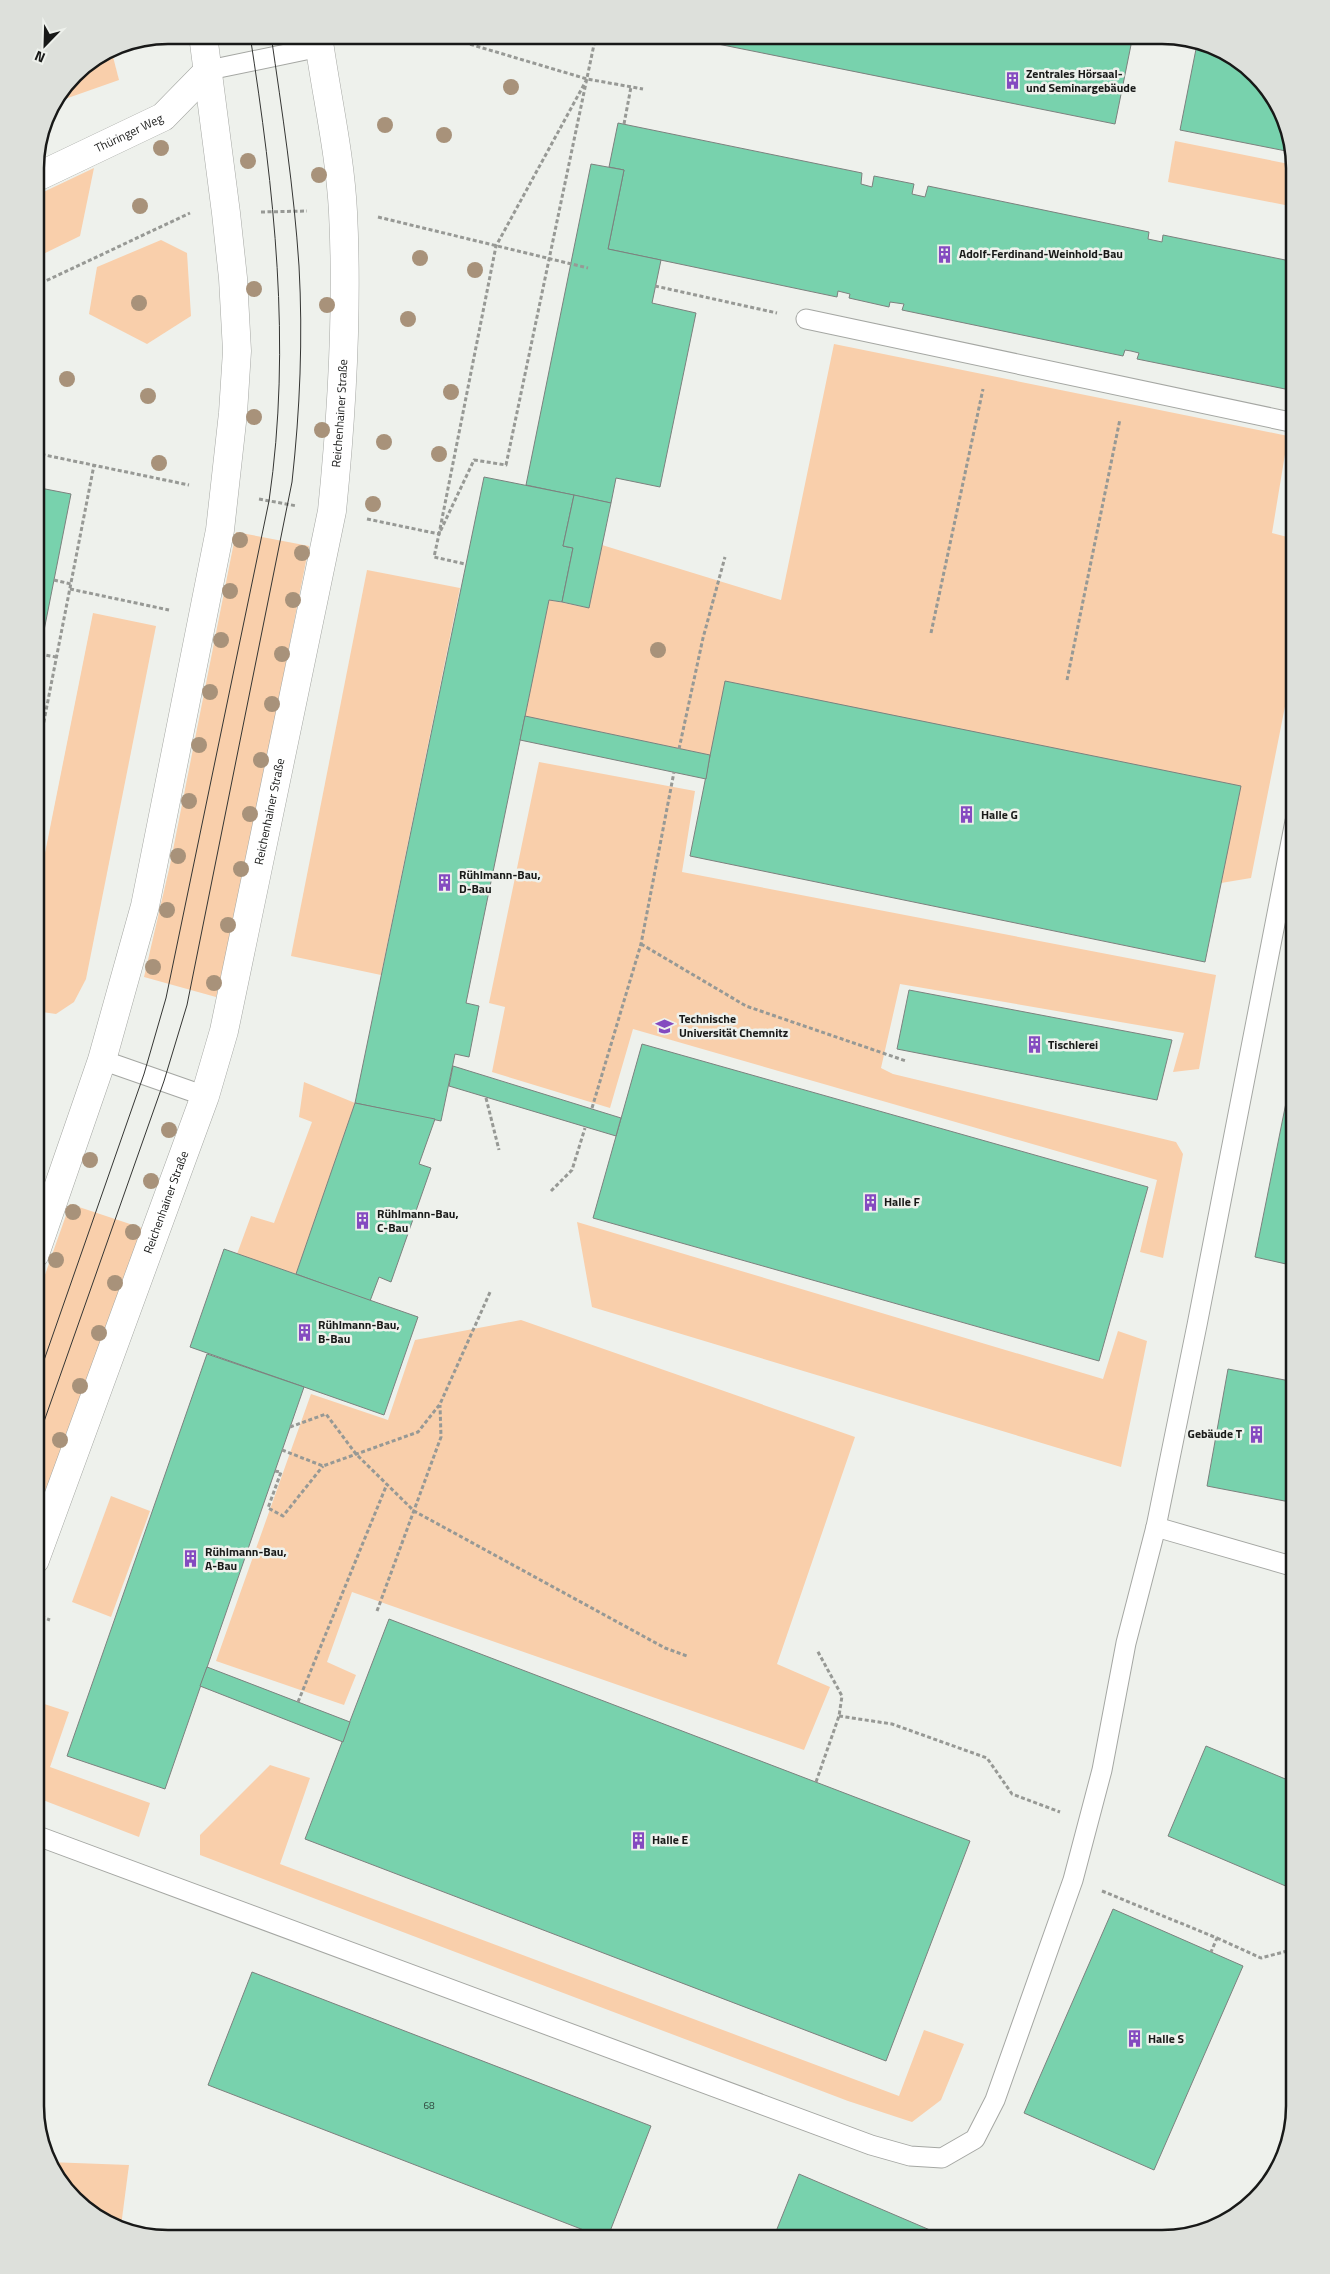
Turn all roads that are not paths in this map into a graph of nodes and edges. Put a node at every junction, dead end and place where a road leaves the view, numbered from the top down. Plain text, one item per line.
1 (205, 44) edge
2 (308, 44) edge
3 (319, 44) edge
4 (209, 70) junction
5 (44, 174) edge
6 (806, 319) dead end
7 (1286, 421) edge
8 (1286, 867) edge
9 (102, 1060) junction
10 (205, 1096) junction
11 (44, 1228) edge
12 (1156, 1527) junction
13 (44, 1535) edge
14 (1286, 1564) edge
15 (44, 1838) edge

1 - 4 street
2 - 4 lane
3 - 10 street, Reichenhainer Straße
4 - 5 street, Thüringer Weg
4 - 9 street
6 - 7 lane
8 - 12 lane
9 - 10 lane
9 - 11 street
10 - 13 street, Reichenhainer Straße
12 - 14 lane
12 - 15 lane

